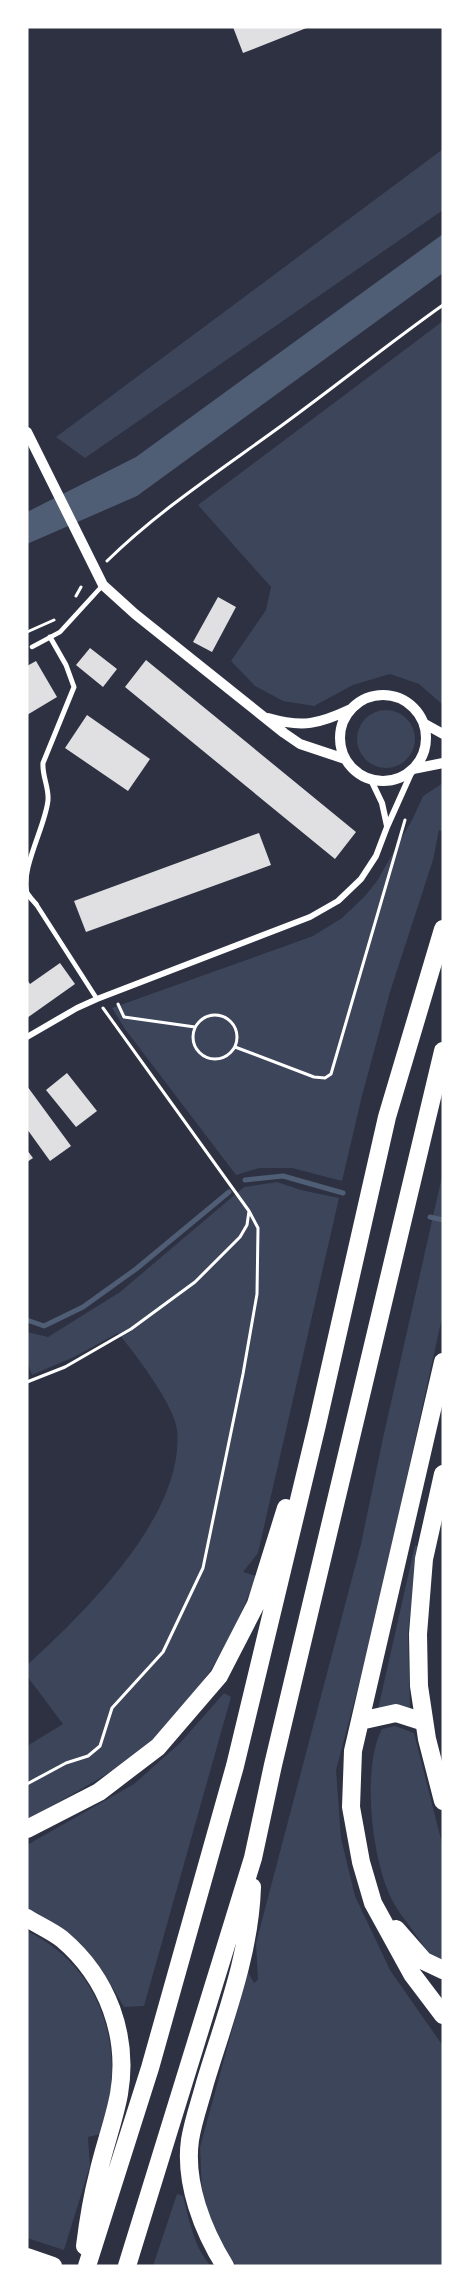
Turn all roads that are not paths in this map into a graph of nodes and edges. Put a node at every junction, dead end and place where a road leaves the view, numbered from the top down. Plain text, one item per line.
1 (27, 432) edge
2 (103, 585) junction
3 (50, 637) junction
4 (32, 647) dead end
5 (351, 709) junction
6 (265, 717) junction
7 (425, 724) junction
8 (443, 734) edge
9 (345, 759) junction
10 (443, 763) edge
11 (413, 769) junction
12 (371, 780) junction
13 (387, 826) junction
14 (36, 904) joint
15 (443, 929) edge
16 (97, 999) junction
17 (27, 1037) edge
18 (443, 1052) edge
19 (443, 1362) edge
20 (317, 1425) junction
21 (443, 1474) edge
22 (360, 1721) junction
23 (424, 1722) junction
24 (443, 1802) edge
25 (27, 1829) edge
26 (253, 1858) junction
27 (373, 1903) junction
28 (27, 1918) edge
29 (443, 1970) edge
30 (440, 2013) edge
31 (27, 2257) edge
32 (53, 2266) edge
33 (82, 2266) edge
34 (87, 2266) edge
35 (127, 2266) edge
36 (225, 2266) edge

1 - 2 street
2 - 3 lane
2 - 6 street
3 - 4 lane
3 - 14 street
5 - 6 street
5 - 7 street
5 - 9 street
6 - 9 street
7 - 8 street
7 - 11 street
9 - 12 street
10 - 11 street
11 - 12 street
11 - 13 street
12 - 13 street
13 - 16 street
14 - 16 lane
15 - 20 highway
16 - 17 street
18 - 26 highway
19 - 22 highway
20 - 25 highway
20 - 34 highway
21 - 23 highway
22 - 23 highway
22 - 27 highway
23 - 24 highway
26 - 35 highway
26 - 36 highway
27 - 29 highway
27 - 30 highway
28 - 33 highway
31 - 32 highway

